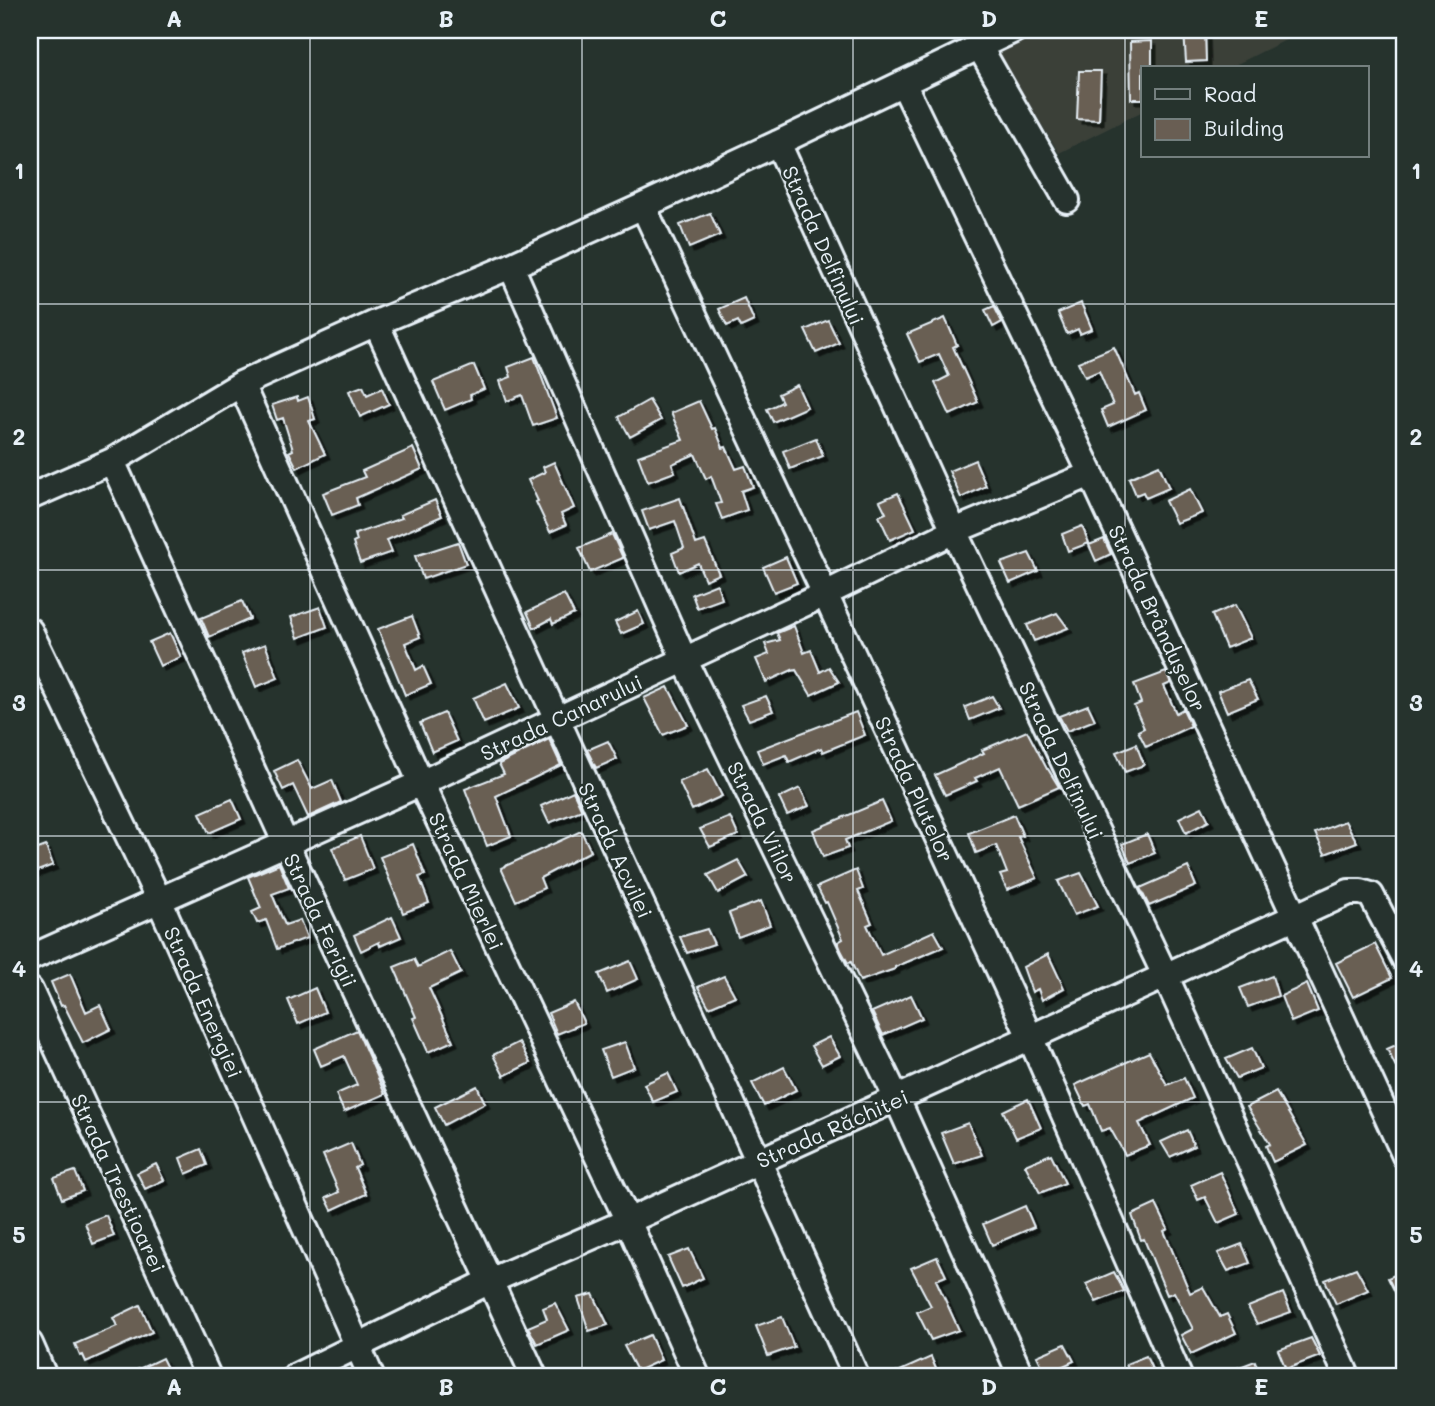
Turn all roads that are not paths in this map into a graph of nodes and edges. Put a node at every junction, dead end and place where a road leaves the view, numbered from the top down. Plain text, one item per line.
1 (1014, 30) edge
2 (979, 46) junction
3 (903, 83) junction
4 (778, 143) junction
5 (1067, 200) dead end
6 (643, 206) junction
7 (510, 266) junction
8 (376, 323) junction
9 (241, 384) junction
10 (113, 461) junction
11 (1091, 474) junction
12 (30, 497) edge
13 (954, 531) junction
14 (825, 594) junction
15 (30, 631) edge
16 (684, 659) junction
17 (556, 720) junction
18 (421, 783) junction
19 (286, 844) junction
20 (159, 900) junction
21 (1296, 916) junction
22 (30, 958) edge
23 (1405, 960) edge
24 (1165, 975) junction
25 (30, 990) edge
26 (1030, 1037) junction
27 (897, 1099) junction
28 (1405, 1156) edge
29 (759, 1160) junction
30 (628, 1221) junction
31 (490, 1281) junction
32 (30, 1344) edge
33 (358, 1347) junction
34 (44, 1376) edge
35 (208, 1376) edge
36 (296, 1376) edge
37 (371, 1376) edge
38 (534, 1376) edge
39 (697, 1376) edge
40 (856, 1376) edge
41 (1021, 1376) edge
42 (1178, 1376) edge
43 (1347, 1376) edge

1 - 2 street
2 - 3 street
2 - 5 street
3 - 4 street
3 - 11 street, Strada Brândușelor
4 - 6 street
4 - 13 street, Strada Delfinului
6 - 7 street
6 - 14 street, Strada Plutelor
7 - 8 street
7 - 16 street, Strada Viilor
8 - 9 street
8 - 17 street, Strada Acvilei
9 - 10 street
9 - 18 street, Strada Mierlei
10 - 12 street
10 - 19 street, Strada Ferigii
11 - 13 street, Strada Canarului
11 - 21 street, Strada Brândușelor
13 - 14 street, Strada Canarului
13 - 24 street, Strada Delfinului
14 - 16 street, Strada Canarului
14 - 26 street, Strada Plutelor
15 - 20 street, Strada Energiei
16 - 17 street, Strada Canarului
16 - 27 street, Strada Viilor
17 - 18 street, Strada Canarului
17 - 29 street, Strada Acvilei
18 - 19 street, Strada Canarului
18 - 30 street, Strada Mierlei
19 - 20 street, Strada Canarului
19 - 31 street, Strada Ferigii
20 - 22 street, Strada Canarului
20 - 33 street, Strada Energiei
21 - 23 street, Strada Răchitei
21 - 24 street, Strada Răchitei
21 - 28 street, Strada Brândușelor
24 - 26 street, Strada Răchitei
24 - 43 street, Strada Delfinului
25 - 35 street, Strada Trestioarei
26 - 27 street, Strada Răchitei
26 - 42 street, Strada Plutelor
27 - 29 street, Strada Răchitei
27 - 41 street, Strada Viilor
29 - 30 street, Strada Răchitei
29 - 40 street, Strada Acvilei
30 - 31 street, Strada Răchitei
30 - 39 street, Strada Mierlei
31 - 33 street, Strada Răchitei
31 - 38 street, Strada Ferigii
32 - 34 street
33 - 36 street, Strada Răchitei
33 - 37 street, Strada Energiei

